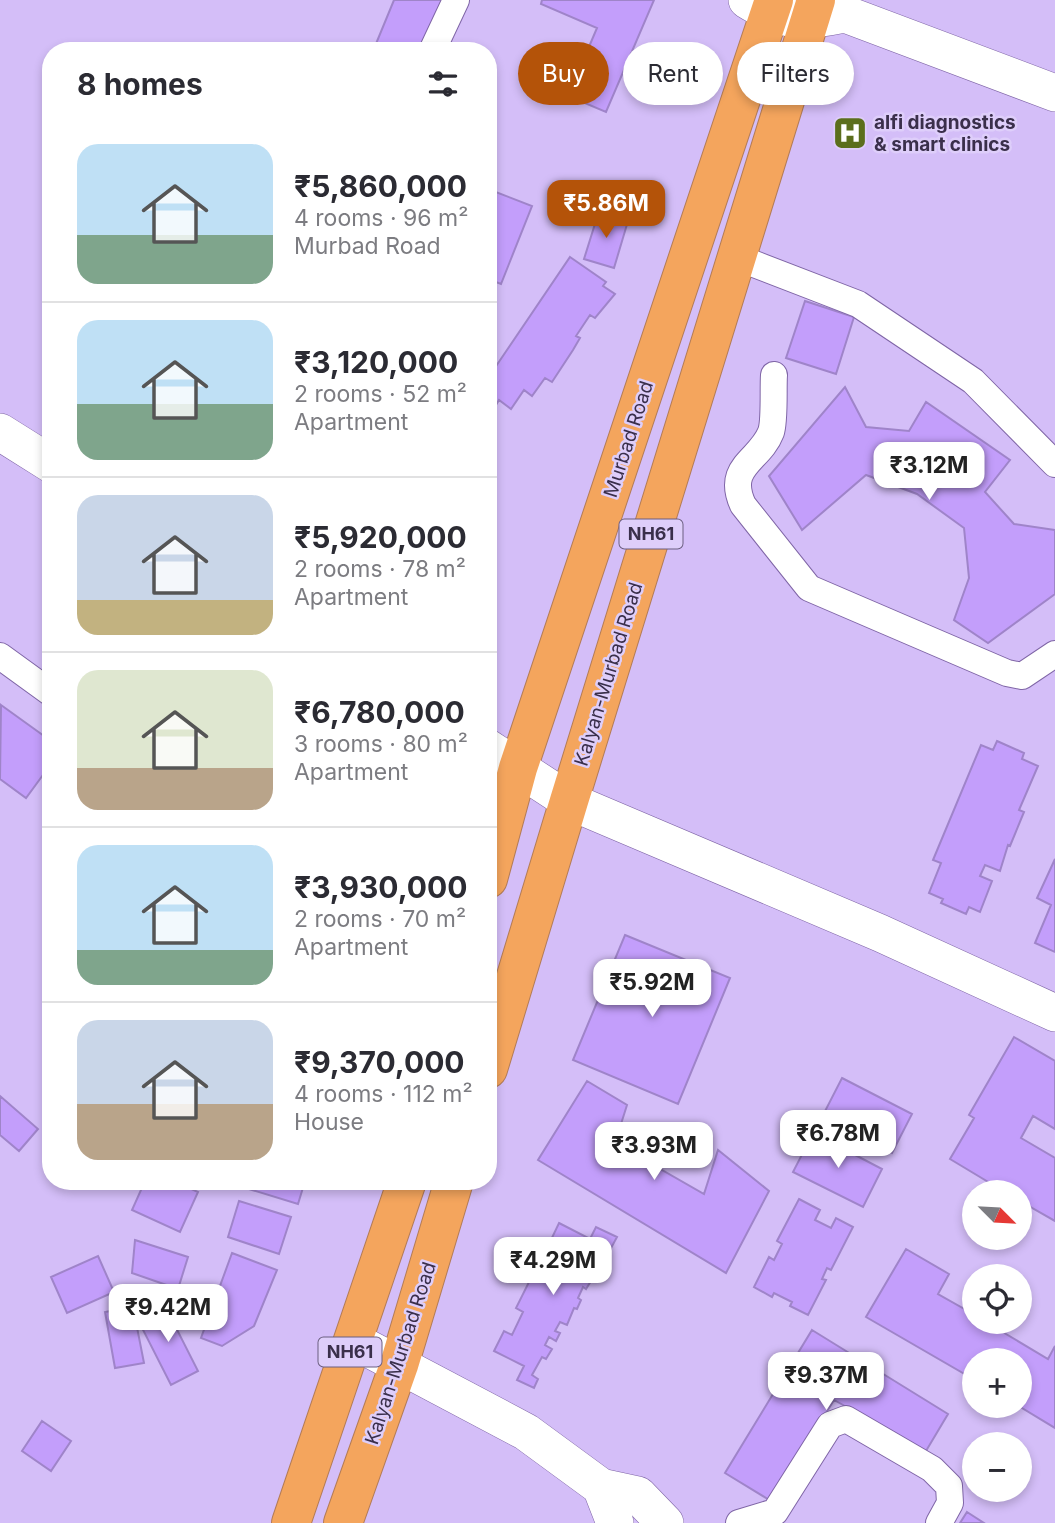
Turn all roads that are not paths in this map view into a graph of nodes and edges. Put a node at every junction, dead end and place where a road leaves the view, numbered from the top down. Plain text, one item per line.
1 (456, 0) edge
2 (764, 5) edge
3 (825, 9) edge
4 (436, 42) edge
5 (1055, 93) edge
6 (736, 257) junction
7 (774, 375) dead end
8 (0, 432) edge
9 (42, 458) edge
10 (1055, 464) edge
11 (1055, 654) edge
12 (0, 656) edge
13 (42, 687) edge
14 (503, 758) edge
15 (569, 801) junction
16 (497, 806) edge
17 (1055, 1013) edge
18 (497, 1039) edge
19 (404, 1190) edge
20 (451, 1190) edge
21 (354, 1341) junction
22 (400, 1365) junction
23 (601, 1486) junction
24 (783, 1518) edge
25 (291, 1523) edge
26 (343, 1523) edge
27 (615, 1523) edge
28 (665, 1523) edge
29 (739, 1523) edge
30 (939, 1523) edge

1 - 4 street
2 - 3 street
2 - 14 highway, Murbad Road / NH61
3 - 5 street
3 - 6 highway, Kalyan-Murbad Road / NH61
6 - 10 street
6 - 15 highway, Kalyan-Murbad Road / NH61
7 - 11 street
8 - 9 street
12 - 13 street
14 - 15 street
14 - 16 highway, Murbad Road / NH61
15 - 17 street
15 - 18 highway, Kalyan-Murbad Road / NH61
19 - 21 highway, NH61
20 - 22 highway, Kalyan-Murbad Road / NH61
21 - 22 street
21 - 25 highway, NH61
22 - 23 street
22 - 26 highway, Kalyan-Murbad Road / NH61
23 - 27 street
23 - 28 street
24 - 29 street
24 - 30 street

